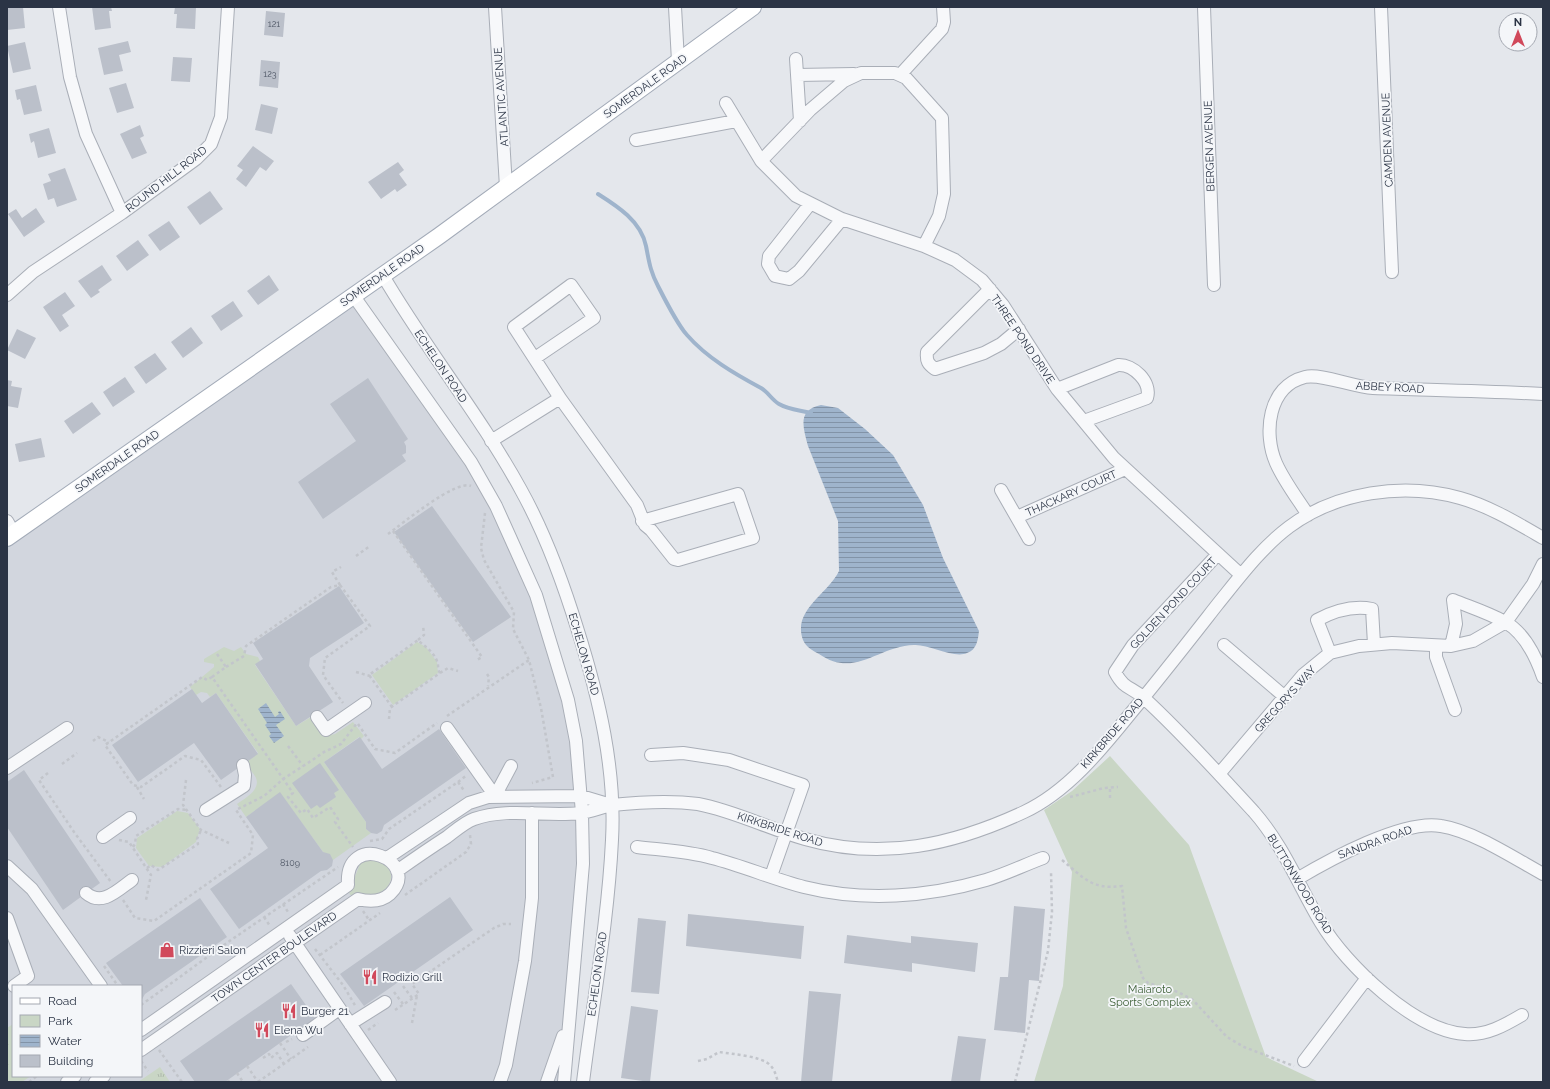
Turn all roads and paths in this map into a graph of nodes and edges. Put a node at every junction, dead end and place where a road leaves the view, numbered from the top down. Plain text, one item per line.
1 (59, 7) edge
2 (228, 7) edge
3 (495, 7) edge
4 (675, 7) edge
5 (753, 7) edge
6 (943, 7) edge
7 (1204, 7) edge
8 (1381, 7) edge
9 (796, 59) dead end
10 (678, 61) junction
11 (861, 74) junction
12 (797, 75) junction
13 (900, 75) junction
14 (726, 103) dead end
15 (800, 120) junction
16 (736, 121) junction
17 (636, 140) dead end
18 (761, 161) junction
19 (506, 187) junction
20 (810, 204) junction
21 (122, 213) junction
22 (842, 219) junction
23 (924, 246) junction
24 (1392, 272) dead end
25 (382, 274) junction
26 (1214, 284) dead end
27 (990, 289) junction
28 (7, 294) edge
29 (353, 296) junction
30 (1019, 329) junction
31 (535, 358) junction
32 (1057, 389) junction
33 (1543, 394) edge
34 (560, 398) junction
35 (1084, 421) junction
36 (491, 441) junction
37 (1125, 469) junction
38 (474, 490) dead end
39 (1001, 490) dead end
40 (485, 511) dead end
41 (1308, 515) junction
42 (1017, 517) junction
43 (642, 521) junction
44 (9, 530) edge
45 (393, 530) junction
46 (388, 534) dead end
47 (1543, 538) edge
48 (1029, 539) dead end
49 (370, 546) dead end
50 (1217, 555) junction
51 (356, 556) dead end
52 (1543, 564) edge
53 (341, 567) dead end
54 (1241, 575) junction
55 (340, 584) junction
56 (1506, 622) junction
57 (423, 625) dead end
58 (418, 640) junction
59 (1374, 644) junction
60 (1224, 645) dead end
61 (1436, 646) junction
62 (1451, 646) junction
63 (1330, 653) junction
64 (217, 654) dead end
65 (477, 660) dead end
66 (529, 660) junction
67 (1540, 660) edge
68 (226, 667) junction
69 (458, 671) dead end
70 (356, 672) dead end
71 (1115, 672) joint
72 (440, 673) junction
73 (487, 674) dead end
74 (370, 676) junction
75 (212, 677) junction
76 (1543, 678) edge
77 (488, 686) junction
78 (1144, 697) junction
79 (1285, 697) junction
80 (365, 703) dead end
81 (346, 706) dead end
82 (392, 707) junction
83 (1455, 710) dead end
84 (317, 717) dead end
85 (389, 719) dead end
86 (355, 721) dead end
87 (444, 722) junction
88 (358, 724) junction
89 (67, 728) dead end
90 (93, 741) dead end
91 (109, 742) junction
92 (288, 746) dead end
93 (77, 753) dead end
94 (651, 755) dead end
95 (62, 764) dead end
96 (243, 765) dead end
97 (303, 766) junction
98 (511, 766) dead end
99 (7, 768) edge
100 (48, 774) dead end
101 (467, 774) dead end
102 (1219, 774) junction
103 (283, 780) junction
104 (458, 782) junction
105 (528, 784) dead end
106 (137, 787) junction
107 (1118, 787) dead end
108 (1110, 788) junction
109 (465, 792) dead end
110 (224, 793) dead end
111 (494, 796) junction
112 (581, 796) junction
113 (1068, 798) dead end
114 (1110, 798) dead end
115 (144, 800) dead end
116 (612, 805) junction
117 (187, 810) dead end
118 (206, 810) dead end
119 (532, 813) junction
120 (582, 813) junction
121 (130, 818) dead end
122 (200, 830) dead end
123 (785, 833) junction
124 (103, 837) joint
125 (365, 842) dead end
126 (359, 845) dead end
127 (133, 847) junction
128 (354, 847) junction
129 (637, 847) dead end
130 (348, 852) dead end
131 (387, 858) junction
132 (1043, 858) dead end
133 (1062, 860) dead end
134 (340, 862) dead end
135 (7, 866) edge
136 (147, 868) junction
137 (398, 871) junction
138 (1051, 871) dead end
139 (1543, 874) edge
140 (771, 876) junction
141 (118, 879) dead end
142 (1297, 879) junction
143 (132, 880) dead end
144 (86, 893) dead end
145 (125, 896) dead end
146 (146, 900) dead end
147 (283, 904) junction
148 (290, 914) dead end
149 (264, 917) junction
150 (7, 918) edge
151 (511, 924) dead end
152 (271, 928) dead end
153 (285, 930) junction
154 (294, 943) junction
155 (313, 946) dead end
156 (104, 966) dead end
157 (1368, 978) junction
158 (14, 985) edge
159 (100, 985) edge
160 (117, 985) edge
161 (403, 986) dead end
162 (394, 992) dead end
163 (417, 995) junction
164 (412, 998) junction
165 (385, 1002) dead end
166 (142, 1004) edge
167 (403, 1004) junction
168 (340, 1009) junction
169 (357, 1011) dead end
170 (392, 1012) dead end
171 (1522, 1015) dead end
172 (569, 1020) junction
173 (380, 1021) dead end
174 (412, 1023) dead end
175 (350, 1024) junction
176 (142, 1029) edge
177 (368, 1030) dead end
178 (303, 1035) dead end
179 (280, 1043) dead end
180 (142, 1046) edge
181 (310, 1046) dead end
182 (158, 1047) dead end
183 (264, 1058) dead end
184 (291, 1059) junction
185 (698, 1061) dead end
186 (1304, 1061) joint
187 (142, 1062) edge
188 (284, 1064) junction
189 (247, 1066) dead end
190 (148, 1071) dead end
191 (237, 1073) dead end
192 (182, 1082) edge
193 (243, 1082) edge
194 (258, 1082) edge
195 (390, 1082) edge
196 (500, 1082) edge
197 (547, 1082) edge
198 (564, 1082) edge
199 (583, 1082) edge
200 (778, 1082) edge
201 (1015, 1082) edge

1 - 21 street
2 - 21 street, ROUND HILL ROAD
3 - 19 street, ATLANTIC AVENUE
4 - 10 street
5 - 10 main road, SOMERDALE ROAD
6 - 13 street
7 - 26 street, BERGEN AVENUE
8 - 24 street, CAMDEN AVENUE
9 - 12 street
10 - 19 main road, SOMERDALE ROAD
11 - 12 street
11 - 13 street
11 - 15 street
12 - 15 street
13 - 23 street
14 - 16 street, THREE POND DRIVE
15 - 18 street
16 - 17 street
16 - 18 street, THREE POND DRIVE
18 - 20 street, THREE POND DRIVE
19 - 25 main road, SOMERDALE ROAD
20 - 22 street, THREE POND DRIVE
20 - 22 street
21 - 28 street, ROUND HILL ROAD
22 - 23 street, THREE POND DRIVE
23 - 27 street, THREE POND DRIVE
25 - 29 main road, SOMERDALE ROAD
25 - 36 street, ECHELON ROAD
27 - 30 street, THREE POND DRIVE
27 - 30 street
29 - 44 main road, SOMERDALE ROAD
29 - 112 street, ECHELON ROAD
30 - 32 street, THREE POND DRIVE
31 - 31 street
31 - 34 street
32 - 35 street, THREE POND DRIVE
32 - 35 street
33 - 41 street, ABBEY ROAD
34 - 36 street
34 - 43 street
35 - 37 street, THREE POND DRIVE
36 - 116 street, ECHELON ROAD
37 - 42 street, THACKARY COURT
37 - 50 street, THREE POND DRIVE
38 - 45 path
39 - 42 street, THACKARY COURT
40 - 66 path
41 - 47 street, KIRKBRIDE ROAD
41 - 54 street, KIRKBRIDE ROAD
42 - 48 street, THACKARY COURT
43 - 43 street
45 - 46 path
45 - 65 path
49 - 51 path
50 - 54 street, THREE POND DRIVE
50 - 71 street, GOLDEN POND COURT
52 - 56 street, GREGORYS WAY
53 - 55 path
54 - 78 street, KIRKBRIDE ROAD
55 - 68 path
55 - 81 path
56 - 62 street, GREGORYS WAY
56 - 62 street
56 - 67 street
57 - 58 path
58 - 72 path
58 - 74 path
59 - 61 street, GREGORYS WAY
59 - 63 street, GREGORYS WAY
59 - 63 street
60 - 79 street
61 - 62 street, GREGORYS WAY
61 - 83 street
63 - 79 street, GREGORYS WAY
64 - 68 path
66 - 77 path
66 - 105 path
67 - 76 street
68 - 75 path
69 - 72 path
70 - 74 path
71 - 78 street, BUTTONWOOD ROAD
72 - 82 path
73 - 77 path
74 - 82 path
75 - 91 path
75 - 103 path
77 - 87 path
78 - 102 street, BUTTONWOOD ROAD
78 - 123 street, KIRKBRIDE ROAD
79 - 102 street, GREGORYS WAY
80 - 84 street
82 - 85 path
86 - 88 path
87 - 88 path
87 - 111 street
88 - 97 path
89 - 99 street
90 - 91 path
91 - 106 path
92 - 97 path
93 - 95 path
94 - 123 street
96 - 118 street
97 - 103 path
98 - 111 street
100 - 141 path
101 - 104 path
102 - 142 street, BUTTONWOOD ROAD
103 - 128 path
103 - 145 path
104 - 109 path
104 - 125 path
106 - 110 path
106 - 115 path
107 - 108 path
108 - 113 path
108 - 114 path
111 - 112 street
111 - 131 street
112 - 116 street
112 - 120 street, ECHELON ROAD
116 - 120 street
116 - 123 street, KIRKBRIDE ROAD
116 - 199 street, ECHELON ROAD
117 - 127 path
119 - 120 street
119 - 137 street
119 - 196 street
120 - 172 street, ECHELON ROAD
121 - 124 street
122 - 136 path
123 - 140 street
124 - 127 path
126 - 128 path
127 - 136 path
128 - 130 path
129 - 140 street
131 - 137 street
131 - 153 street, TOWN CENTER BOULEVARD
132 - 140 street
133 - 186 path
134 - 147 path
135 - 159 street
136 - 146 path
137 - 154 street, TOWN CENTER BOULEVARD
138 - 201 path
139 - 142 street, SANDRA ROAD
142 - 157 street, BUTTONWOOD ROAD
143 - 144 street
147 - 148 path
147 - 149 path
149 - 152 path
149 - 166 path
150 - 158 street
151 - 163 path
153 - 154 street
153 - 176 street, TOWN CENTER BOULEVARD
154 - 168 street
154 - 180 street, TOWN CENTER BOULEVARD
155 - 169 path
156 - 160 path
157 - 171 street, BUTTONWOOD ROAD
157 - 186 street
161 - 164 path
162 - 167 path
163 - 164 path
163 - 174 path
164 - 167 path
165 - 175 street
167 - 170 path
168 - 175 street
168 - 178 street
172 - 197 street
172 - 198 street, ECHELON ROAD
173 - 177 path
175 - 195 street
179 - 184 path
181 - 184 path
182 - 192 path
183 - 188 path
184 - 188 path
185 - 200 path
187 - 190 path
188 - 194 path
189 - 194 path
191 - 193 path

